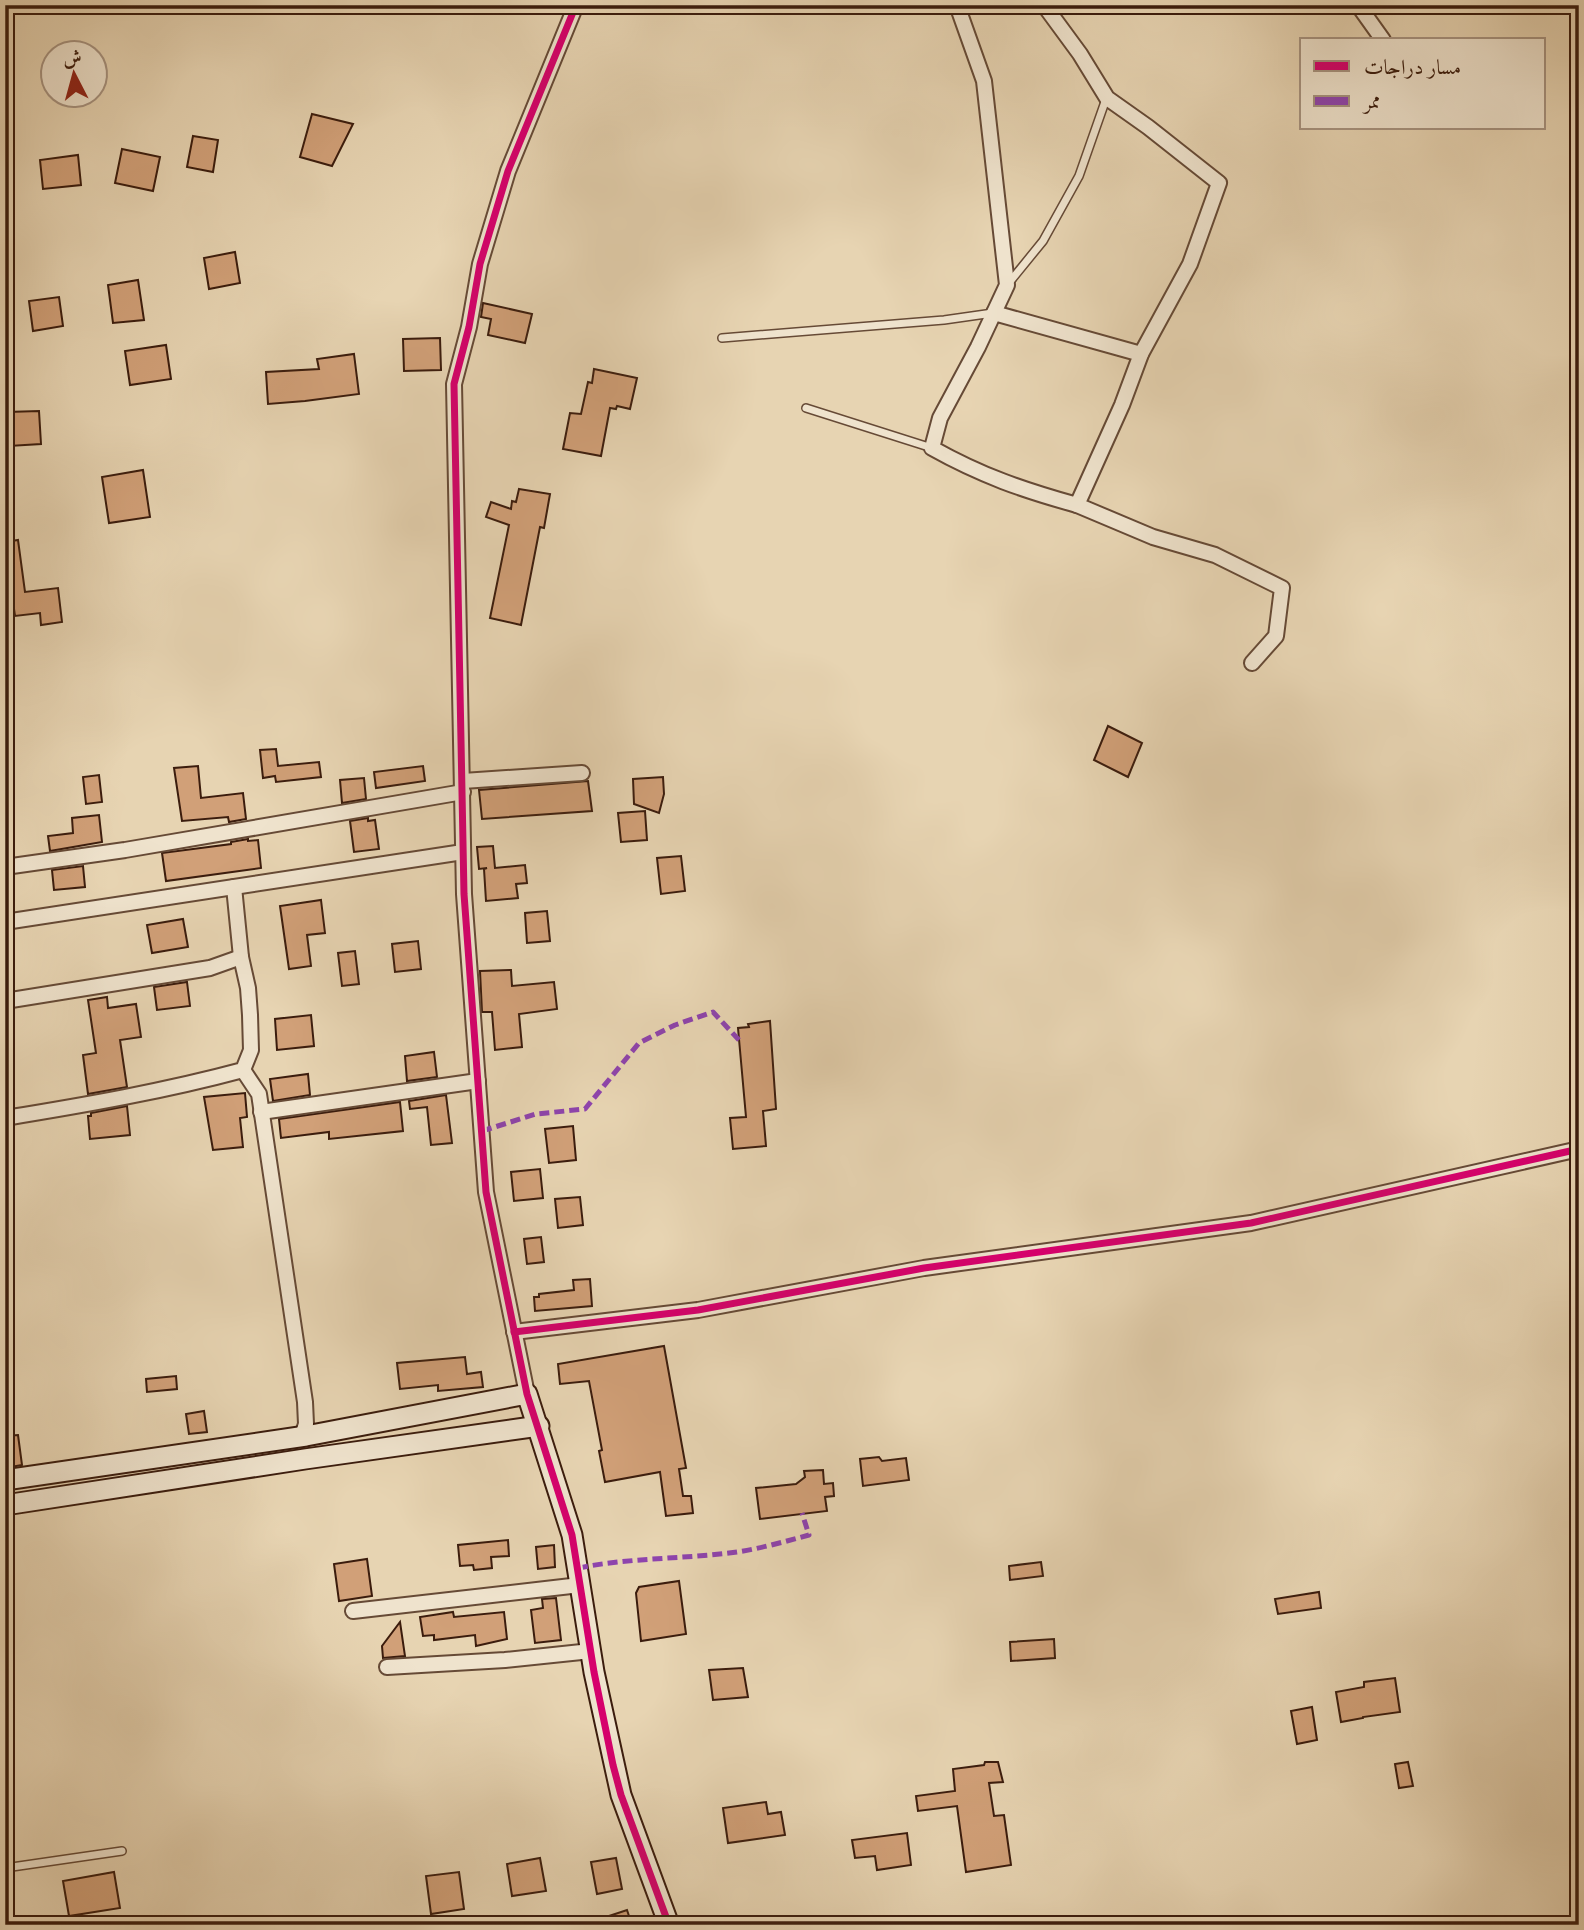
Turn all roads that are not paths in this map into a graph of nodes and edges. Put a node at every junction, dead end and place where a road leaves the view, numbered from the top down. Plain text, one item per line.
1 (576, 5) edge
2 (1044, 5) edge
3 (1358, 5) edge
4 (958, 6) edge
5 (1382, 38) edge
6 (1107, 98) junction
7 (1007, 285) junction
8 (993, 313) junction
9 (722, 338) dead end
10 (1141, 354) junction
11 (806, 408) dead end
12 (932, 448) junction
13 (1077, 505) junction
14 (1252, 663) dead end
15 (582, 772) dead end
16 (463, 787) junction
17 (463, 852) junction
18 (5, 867) edge
19 (234, 887) junction
20 (5, 922) edge
21 (241, 957) junction
22 (5, 1001) edge
23 (243, 1070) junction
24 (478, 1081) junction
25 (261, 1112) junction
26 (5, 1118) edge
27 (1579, 1149) edge
28 (514, 1332) junction
29 (527, 1394) junction
30 (539, 1426) junction
31 (302, 1436) junction
32 (305, 1459) junction
33 (5, 1480) edge
34 (5, 1505) edge
35 (580, 1585) junction
36 (353, 1611) dead end
37 (591, 1651) junction
38 (387, 1667) dead end
39 (122, 1851) dead end
40 (5, 1868) edge
41 (669, 1925) edge

1 - 16 street
2 - 6 street
3 - 5 street
4 - 7 street
6 - 7 lane
6 - 10 street
7 - 8 street
8 - 9 lane
8 - 10 street
8 - 12 street
10 - 13 street
11 - 12 lane
12 - 13 street
13 - 14 street
15 - 16 street
16 - 17 street
16 - 18 street
17 - 19 street
17 - 24 street
19 - 20 street
19 - 21 street
21 - 22 street
21 - 23 street
23 - 25 street
23 - 26 street
24 - 25 street
24 - 28 street
25 - 31 street
27 - 28 street
28 - 29 street
29 - 30 street
29 - 31 street
30 - 32 street
30 - 35 street
31 - 32 street
31 - 33 street
32 - 34 street
35 - 36 street
35 - 37 street
37 - 38 street
37 - 41 street
39 - 40 lane

